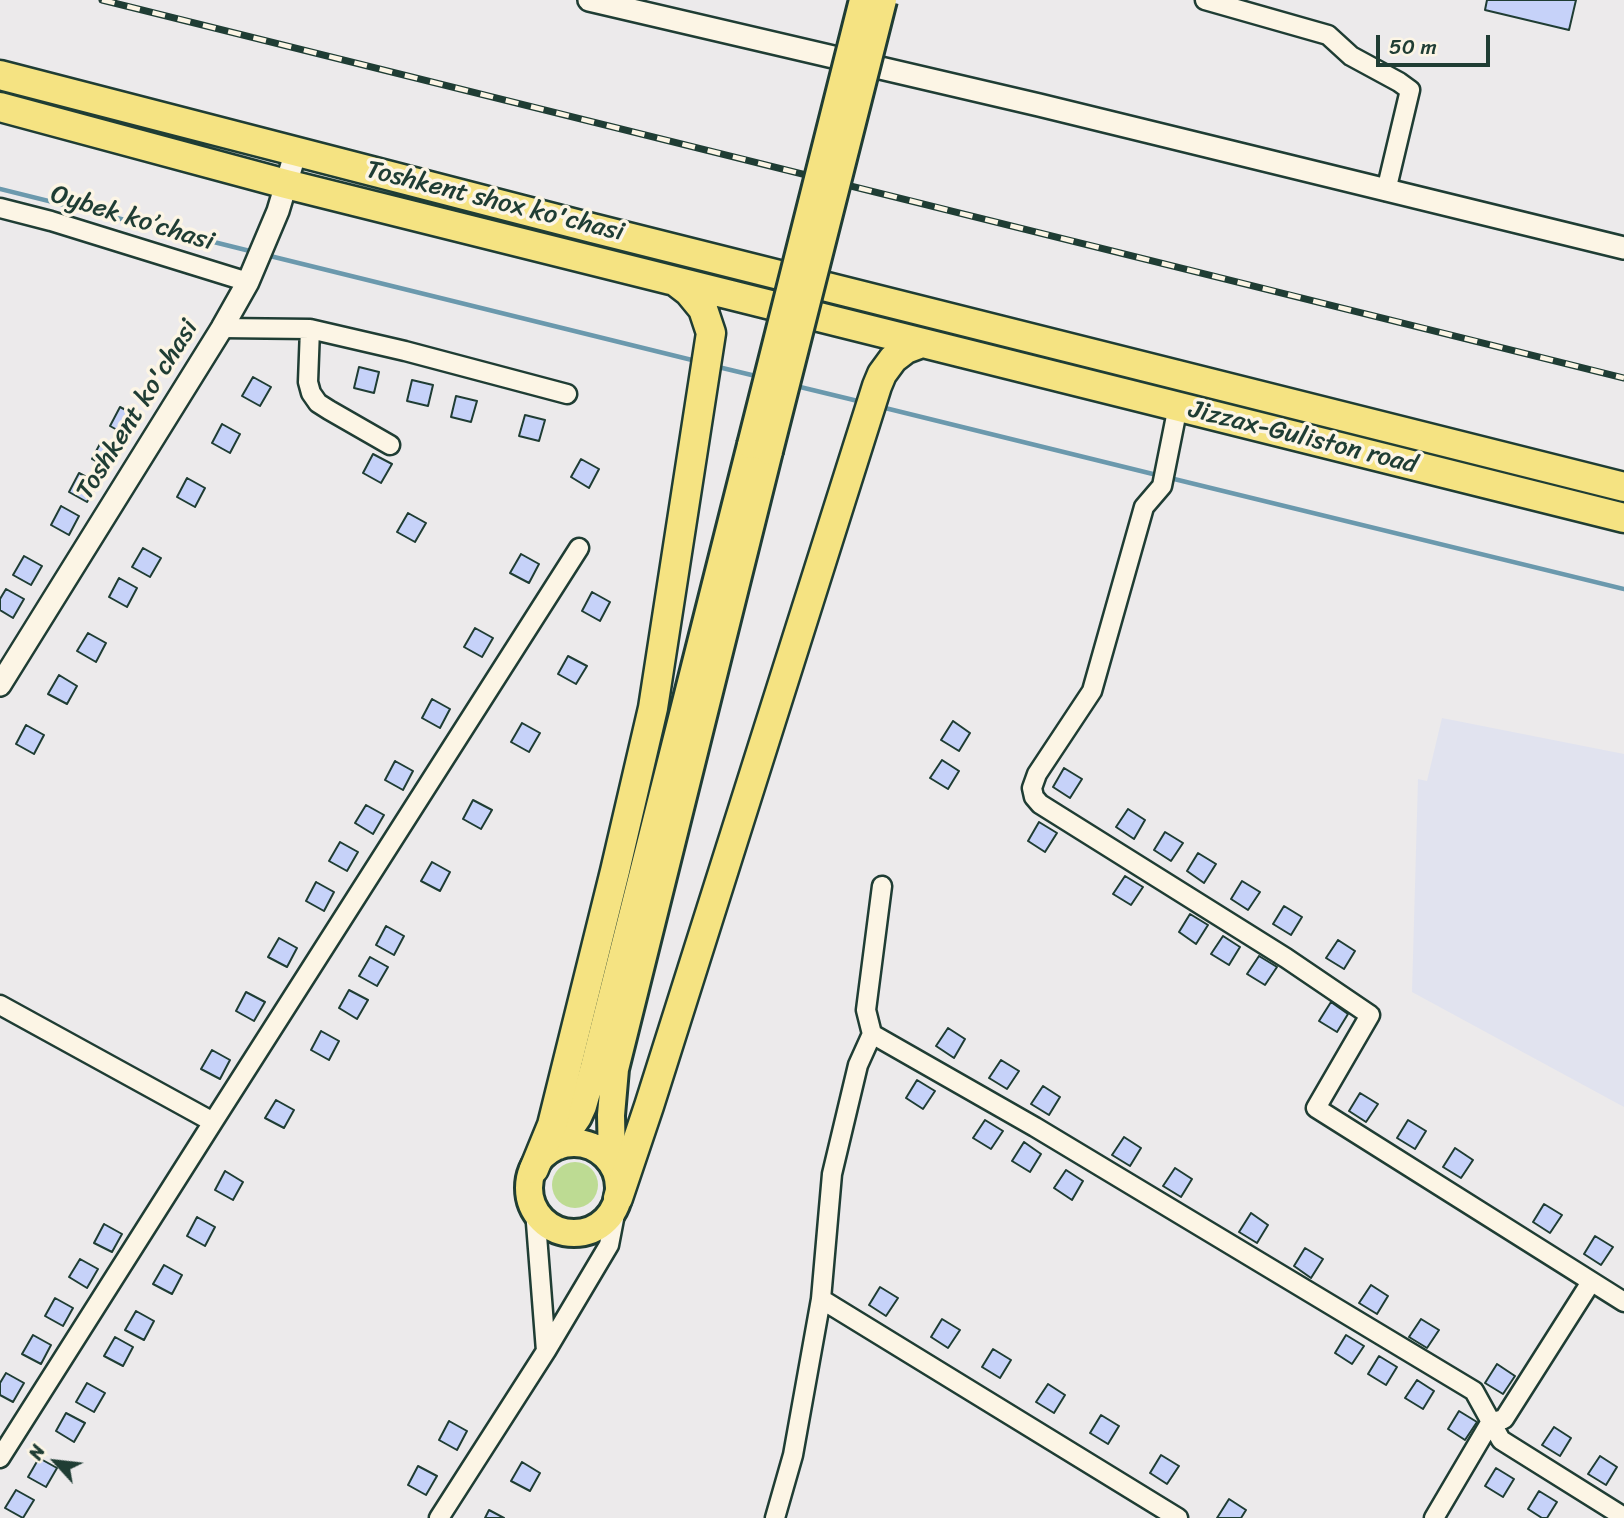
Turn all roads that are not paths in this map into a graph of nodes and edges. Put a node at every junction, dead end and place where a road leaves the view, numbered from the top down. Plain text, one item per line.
1 (589, 0) edge
2 (863, 0) edge
3 (883, 0) edge
4 (1205, 0) edge
5 (0, 75) edge
6 (0, 107) edge
7 (296, 151) junction
8 (286, 184) junction
9 (1386, 191) junction
10 (0, 208) edge
11 (1624, 248) edge
12 (252, 274) junction
13 (674, 281) junction
14 (990, 327) joint
15 (222, 328) junction
16 (310, 329) junction
17 (922, 343) junction
18 (982, 358) joint
19 (567, 394) dead end
20 (1178, 406) junction
21 (390, 445) dead end
22 (760, 448) junction
23 (1624, 487) edge
24 (1624, 518) edge
25 (579, 548) dead end
26 (0, 685) edge
27 (882, 886) dead end
28 (0, 1005) edge
29 (872, 1034) junction
30 (213, 1122) junction
31 (558, 1146) junction
32 (612, 1163) junction
33 (534, 1169) junction
34 (618, 1198) junction
35 (535, 1210) junction
36 (1591, 1282) junction
37 (821, 1299) junction
38 (1624, 1302) edge
39 (546, 1351) junction
40 (1490, 1423) junction
41 (0, 1458) edge
42 (1624, 1517) edge
43 (439, 1518) edge
44 (775, 1518) edge
45 (1178, 1518) edge
46 (1434, 1518) edge

1 - 9 street
2 - 22 main road, bridge
3 - 22 main road, bridge
4 - 9 street
5 - 7 highway, Toshkent shox ko'chasi
6 - 8 highway, Toshkent shox ko'chasi
7 - 8 street, Toshkent ko'chasi
7 - 14 highway, Toshkent shox ko'chasi
8 - 12 street, Toshkent ko'chasi
8 - 13 highway, Toshkent shox ko'chasi
9 - 11 street
10 - 12 street, Oybek ko’chasi
12 - 15 street, Toshkent ko'chasi
13 - 17 highway, Toshkent shox ko'chasi
13 - 33 highway
14 - 23 highway, Jizzax-Guliston road
15 - 16 street
15 - 26 street, Toshkent ko'chasi
16 - 19 street
16 - 21 street
17 - 18 highway, Toshkent shox ko'chasi
17 - 34 highway
18 - 20 highway, Jizzax-Guliston road
20 - 24 highway, Jizzax-Guliston road
20 - 36 street
22 - 31 main road
22 - 32 main road
25 - 30 street
27 - 29 street
28 - 30 street
29 - 37 street
29 - 40 street
30 - 41 street
31 - 32 main road
31 - 33 main road
32 - 34 main road
33 - 35 main road
34 - 35 main road
34 - 39 street
35 - 39 street
36 - 38 street
36 - 40 street
37 - 44 street
37 - 45 street
39 - 43 street
40 - 42 street
40 - 46 street

